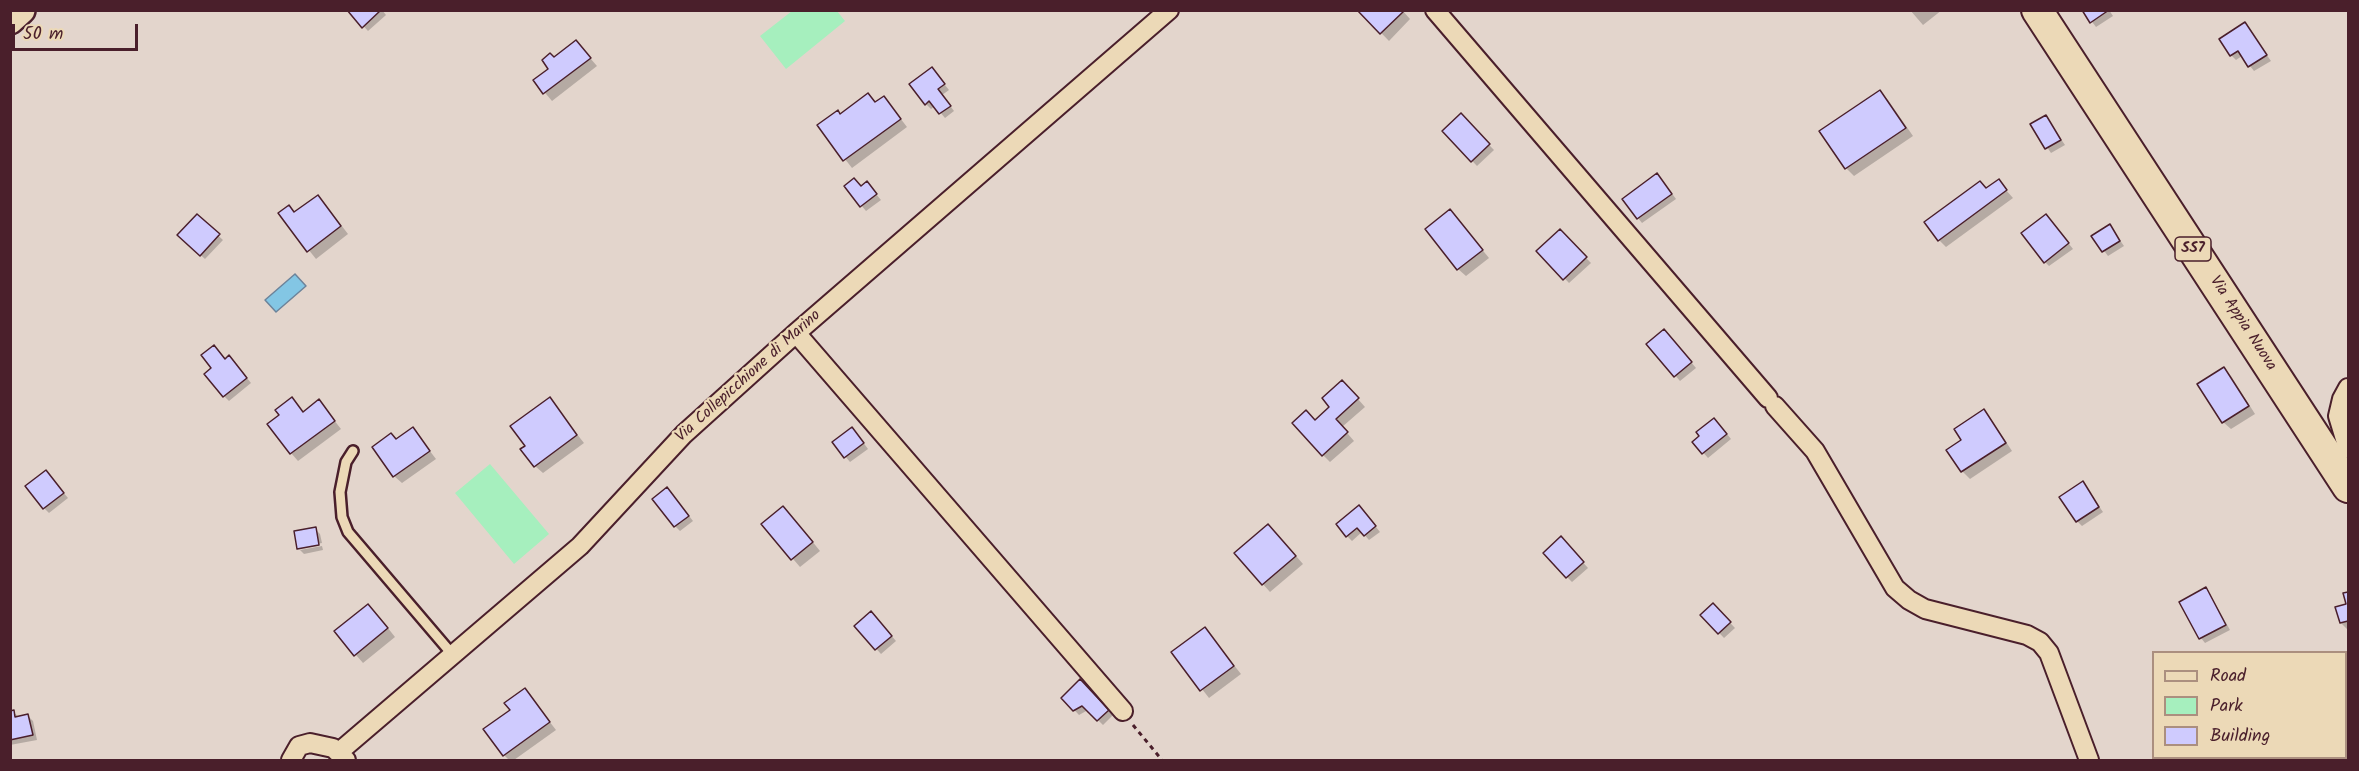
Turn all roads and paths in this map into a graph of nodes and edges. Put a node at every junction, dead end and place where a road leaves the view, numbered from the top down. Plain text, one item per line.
1 (21, 10) edge
2 (1169, 10) edge
3 (1435, 10) edge
4 (2037, 10) edge
5 (10, 20) edge
6 (796, 333) junction
7 (2349, 388) edge
8 (2349, 449) edge
9 (353, 451) dead end
10 (2349, 487) edge
11 (452, 654) junction
12 (1123, 711) joint
13 (342, 756) edge
14 (291, 760) edge
15 (1162, 760) edge
16 (2089, 760) edge

1 - 5 street
2 - 6 street, Via Collepicchione di Marino
3 - 16 street
4 - 10 main road, Via Appia Nuova / SS7
6 - 11 street, Via Collepicchione di Marino
6 - 12 street
7 - 8 street
9 - 11 lane
11 - 13 street, Via Collepicchione di Marino
12 - 15 path
13 - 14 street, Via Collepicchione di Marino

